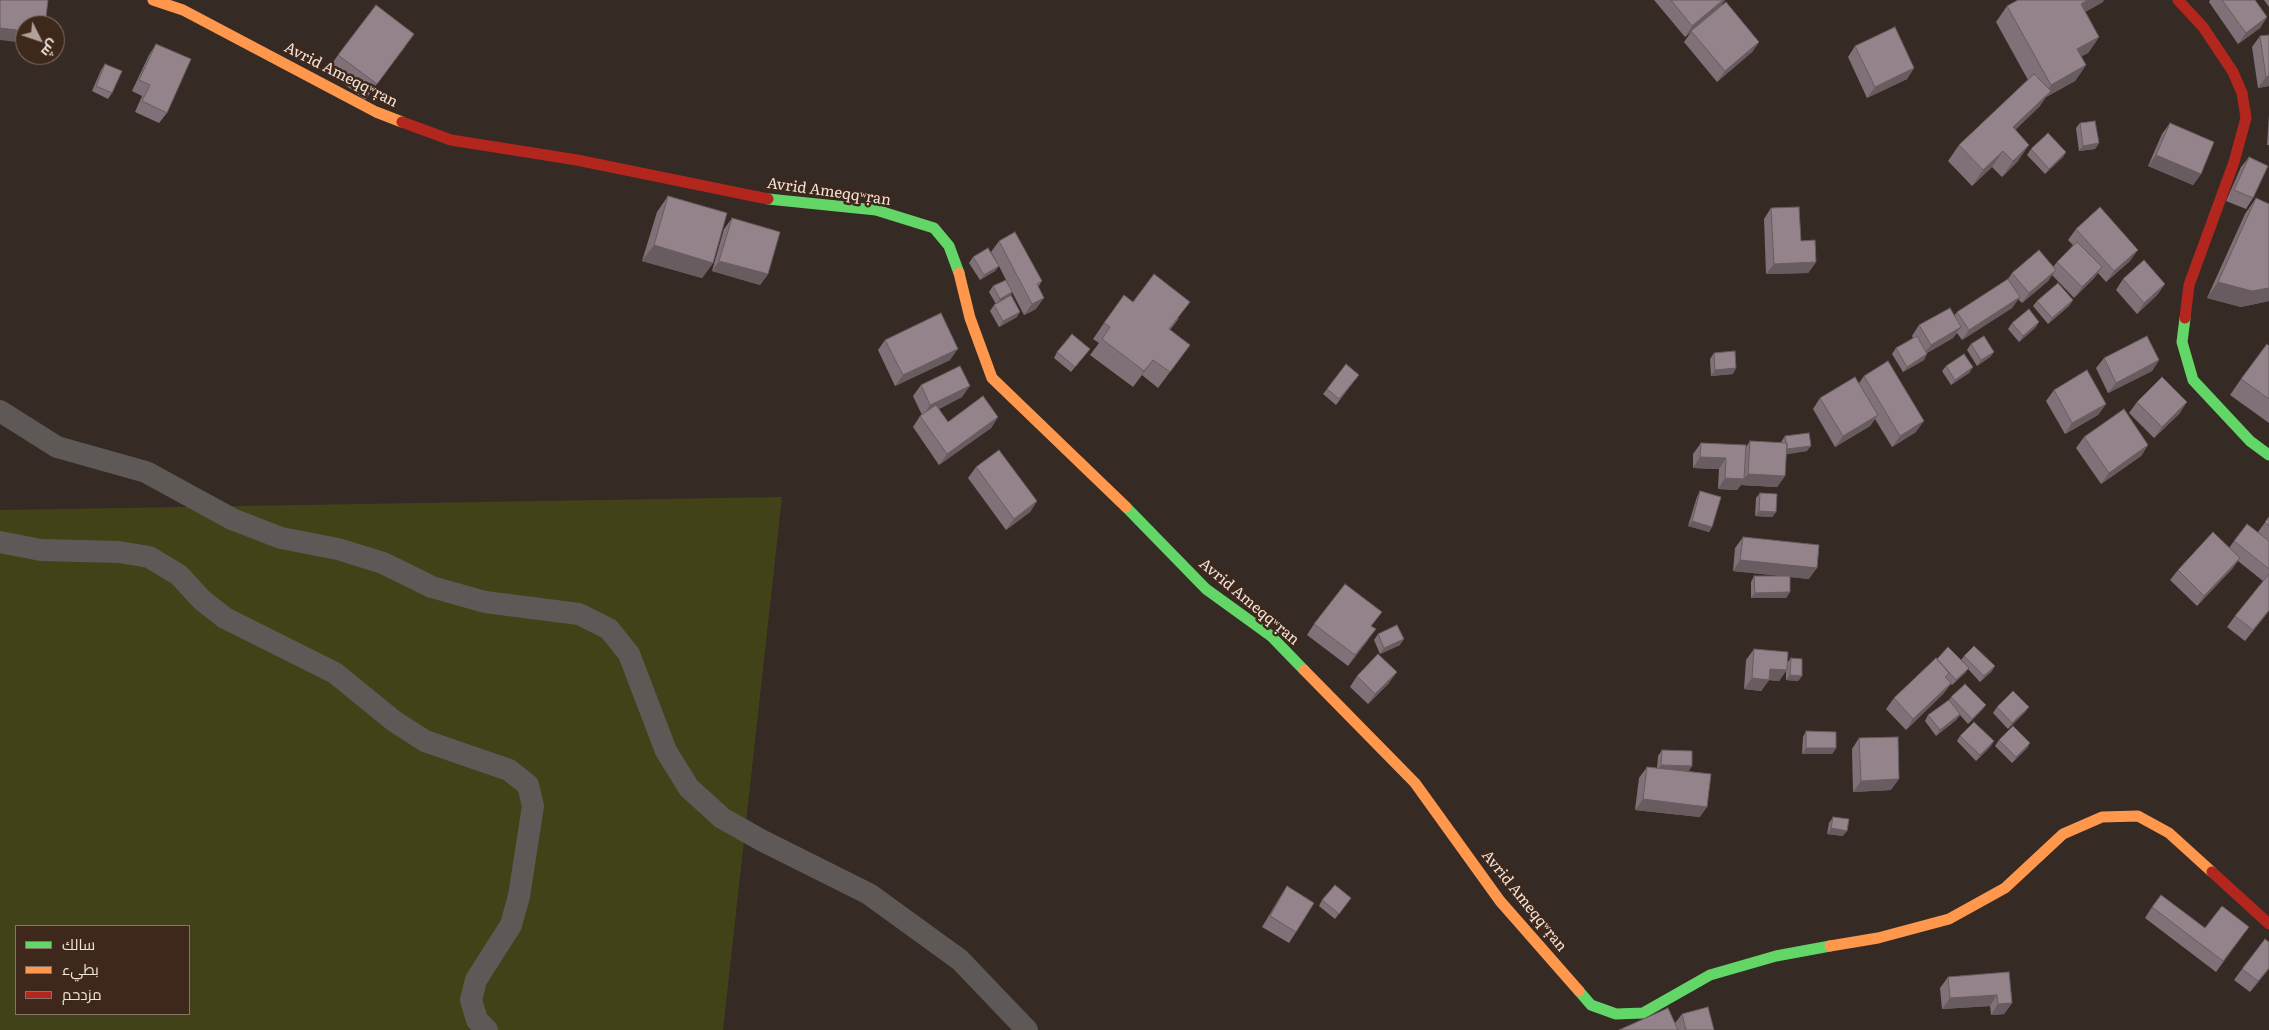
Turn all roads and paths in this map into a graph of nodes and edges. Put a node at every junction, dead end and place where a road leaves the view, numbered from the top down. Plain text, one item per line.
1 (153, 0) edge
2 (2178, 0) edge
3 (0, 411) edge
4 (2269, 456) edge
5 (0, 542) edge
6 (2269, 924) edge
7 (487, 1030) edge
8 (1027, 1030) edge

1 - 6 street, Avrid Ameqqʷṛan
2 - 4 street
3 - 8 street
5 - 7 street

